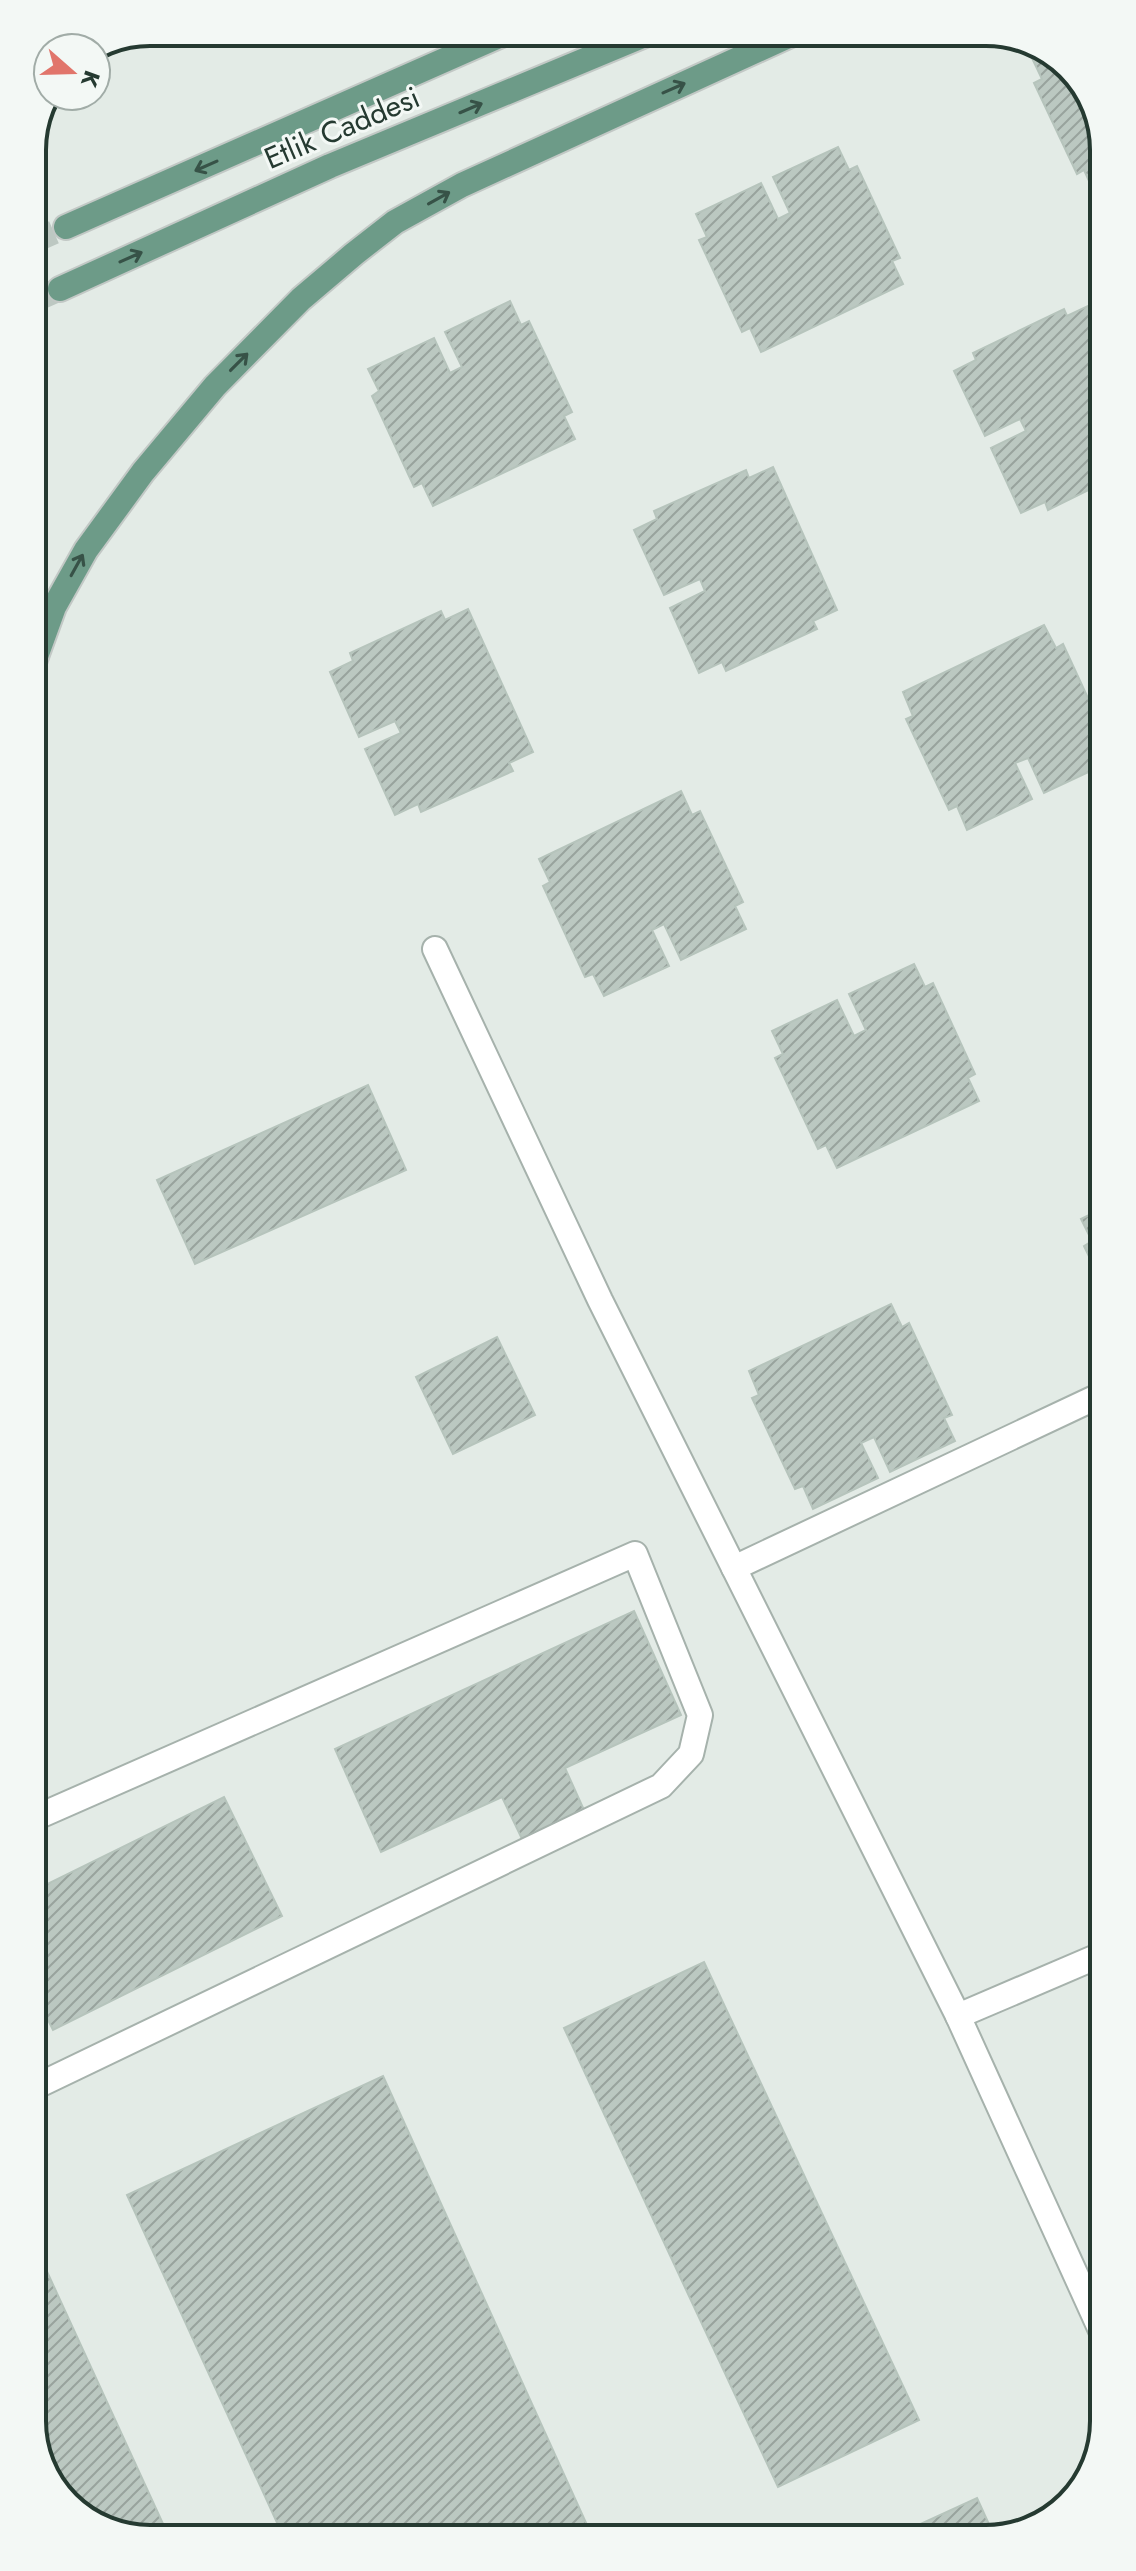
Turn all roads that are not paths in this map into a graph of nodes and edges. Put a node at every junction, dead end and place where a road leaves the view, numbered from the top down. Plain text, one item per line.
1 (476, 46) edge
2 (618, 46) edge
3 (766, 46) edge
4 (66, 227) tunnel mouth
5 (60, 289) tunnel mouth
6 (46, 629) edge
7 (435, 949) dead end
8 (1090, 1400) edge
9 (734, 1568) junction
10 (46, 1813) edge
11 (1090, 1960) edge
12 (958, 2016) junction
13 (46, 2082) edge
14 (1090, 2306) edge

1 -> 4 main road, Etlik Caddesi
5 -> 2 main road, Etlik Caddesi
6 -> 3 main road
7 - 9 street
8 - 9 street
9 - 12 street
10 - 13 street
11 - 12 street
12 - 14 street

